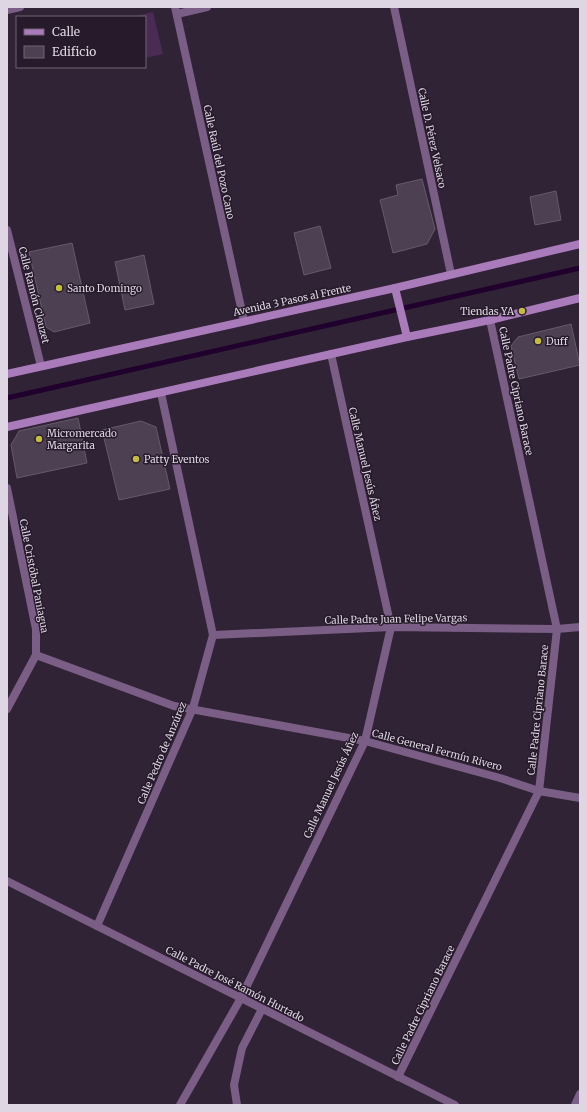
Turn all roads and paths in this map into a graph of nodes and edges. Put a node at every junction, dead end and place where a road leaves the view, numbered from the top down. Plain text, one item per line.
1 (20, 7) edge
2 (206, 7) edge
3 (394, 7) edge
4 (7, 10) edge
5 (176, 10) edge
6 (7, 230) edge
7 (580, 244) edge
8 (451, 274) junction
9 (395, 288) junction
10 (580, 298) edge
11 (490, 320) junction
12 (244, 321) junction
13 (408, 337) junction
14 (331, 354) junction
15 (41, 366) junction
16 (7, 374) edge
17 (162, 393) junction
18 (7, 427) edge
19 (7, 488) edge
20 (391, 627) junction
21 (580, 627) edge
22 (557, 629) junction
23 (213, 635) junction
24 (36, 655) junction
25 (193, 708) junction
26 (7, 709) edge
27 (365, 741) junction
28 (540, 791) junction
29 (580, 798) edge
30 (7, 881) edge
31 (97, 926) junction
32 (241, 998) junction
33 (262, 1009) junction
34 (398, 1077) junction
35 (580, 1094) edge
36 (437, 1097) junction
37 (180, 1105) edge
38 (238, 1105) edge
39 (433, 1105) edge
40 (455, 1105) edge
41 (575, 1105) edge

1 - 4 street
2 - 5 street
3 - 8 street, Calle D. Pérez Velsaco
5 - 12 street, Calle Raúl del Pozo Cano
6 - 15 street, Calle Ramón Clouzet
7 - 8 main road, Avenida 3 Pasos al Frente
8 - 9 main road, Avenida 3 Pasos al Frente
9 - 12 main road, Avenida 3 Pasos al Frente
9 - 13 main road
10 - 11 main road
11 - 13 main road
11 - 22 street, Calle Padre Cipriano Barace
12 - 15 main road, Avenida 3 Pasos al Frente
13 - 14 main road
14 - 17 main road
14 - 20 street, Calle Manuel Jesús Áñez
15 - 16 main road, Avenida 3 Pasos al Frente
17 - 18 main road
17 - 23 street, Calle Pedro de Anzúrez
19 - 24 street, Calle Cristóbal Paniagua
20 - 22 street, Calle Padre Juan Felipe Vargas
20 - 23 street, Calle Padre Juan Felipe Vargas
20 - 27 street, Calle Manuel Jesús Áñez
21 - 22 street, Calle Padre Juan Felipe Vargas
22 - 28 street, Calle Padre Cipriano Barace
23 - 25 street, Calle Pedro de Anzúrez
24 - 25 street, Calle General Fermín Rivero
24 - 26 street, Calle Cristóbal Paniagua
25 - 27 street, Calle General Fermín Rivero
25 - 31 street, Calle Pedro de Anzúrez
27 - 28 street, Calle General Fermín Rivero
27 - 32 street, Calle Manuel Jesús Áñez
28 - 29 street, Calle General Fermín Rivero
28 - 34 street, Calle Padre Cipriano Barace
30 - 31 street, Calle Padre José Ramón Hurtado
31 - 32 street, Calle Padre José Ramón Hurtado
32 - 33 street, Calle Padre José Ramón Hurtado
32 - 37 street, Calle Manuel Jesús Áñez
33 - 34 street, Calle Padre José Ramón Hurtado
33 - 38 street
34 - 36 street, Calle Padre José Ramón Hurtado
35 - 41 street
36 - 39 street
36 - 40 street, Calle Padre José Ramón Hurtado

